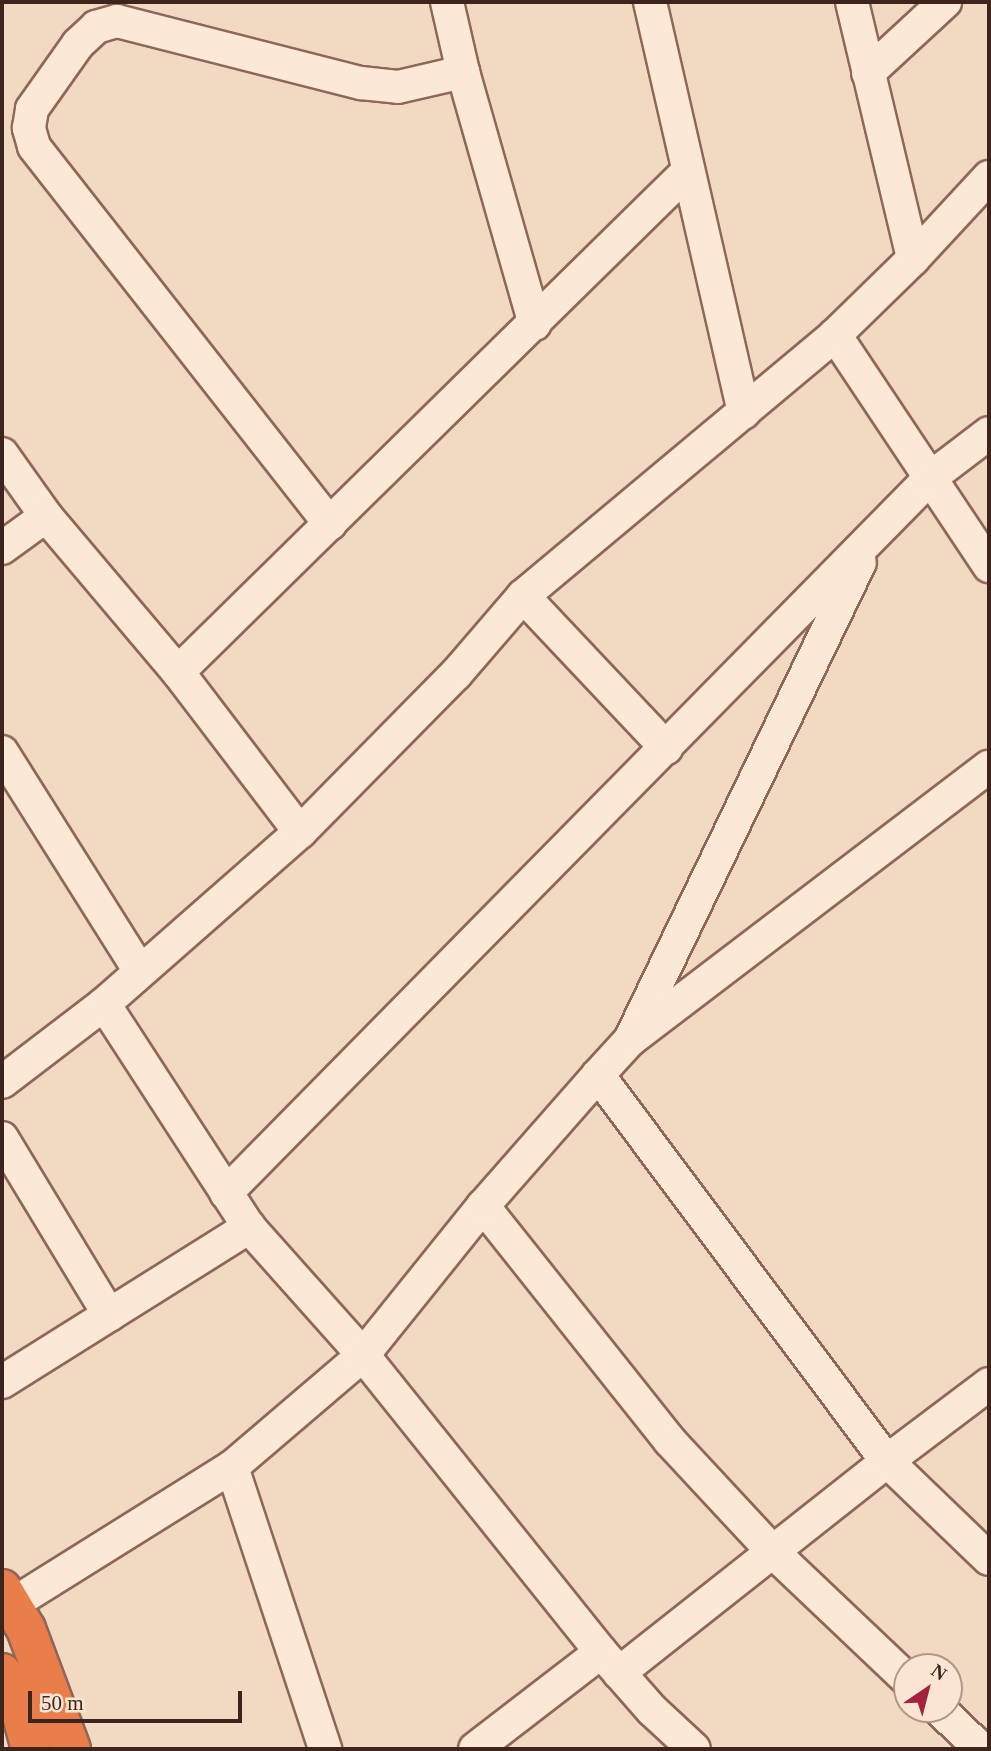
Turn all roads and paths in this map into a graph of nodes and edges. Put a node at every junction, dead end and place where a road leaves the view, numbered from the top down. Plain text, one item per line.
1 (447, 2) edge
2 (650, 2) edge
3 (852, 2) edge
4 (945, 2) edge
5 (463, 72) junction
6 (868, 73) junction
7 (688, 171) junction
8 (989, 177) edge
9 (913, 259) junction
10 (535, 324) junction
11 (835, 335) junction
12 (744, 412) junction
13 (989, 433) edge
14 (2, 454) edge
15 (930, 478) junction
16 (46, 516) junction
17 (330, 524) junction
18 (871, 539) junction
19 (2, 548) edge
20 (989, 566) edge
21 (523, 596) junction
22 (178, 672) junction
23 (666, 748) junction
24 (2, 752) edge
25 (989, 767) edge
26 (300, 832) junction
27 (140, 971) junction
28 (104, 1004) junction
29 (630, 1040) junction
30 (598, 1075) junction
31 (2, 1082) edge
32 (2, 1138) edge
33 (226, 1193) junction
34 (483, 1206) junction
35 (248, 1227) junction
36 (109, 1315) junction
37 (363, 1355) junction
38 (2, 1382) edge
39 (988, 1387) edge
40 (887, 1461) junction
41 (232, 1467) junction
42 (773, 1552) junction
43 (989, 1559) edge
44 (7, 1597) edge
45 (610, 1663) junction
46 (893, 1666) edge
47 (2, 1674) edge
48 (954, 1723) edge
49 (31, 1749) edge
50 (71, 1749) edge
51 (325, 1749) edge
52 (475, 1749) edge
53 (694, 1749) edge
54 (981, 1749) edge

1 - 5 street
2 - 7 street
3 - 6 street
4 - 6 street
5 - 10 street
5 - 17 street
6 - 9 street
7 - 10 street
7 - 12 street
8 - 9 street
9 - 11 street
10 - 17 street
11 - 12 street
11 - 15 street
12 - 21 street
13 - 15 street
14 - 16 street
15 - 18 street
15 - 20 street
16 - 19 street
16 - 22 street
17 - 22 street
18 - 23 street
18 - 29 street
21 - 23 street
21 - 26 street
22 - 26 street
23 - 33 street
24 - 27 street
25 - 29 street
26 - 27 street
27 - 28 street
28 - 31 street
28 - 33 street
29 - 30 street
30 - 34 street
30 - 40 street
32 - 36 street
33 - 35 street
34 - 37 street
34 - 42 street
35 - 36 street
35 - 37 street
36 - 38 street
37 - 41 street
37 - 45 street
39 - 40 street
40 - 42 street
40 - 43 street
41 - 44 street
41 - 51 street
42 - 45 street
42 - 46 street
44 - 50 highway
45 - 52 street
45 - 53 street
47 - 49 highway
48 - 54 street

